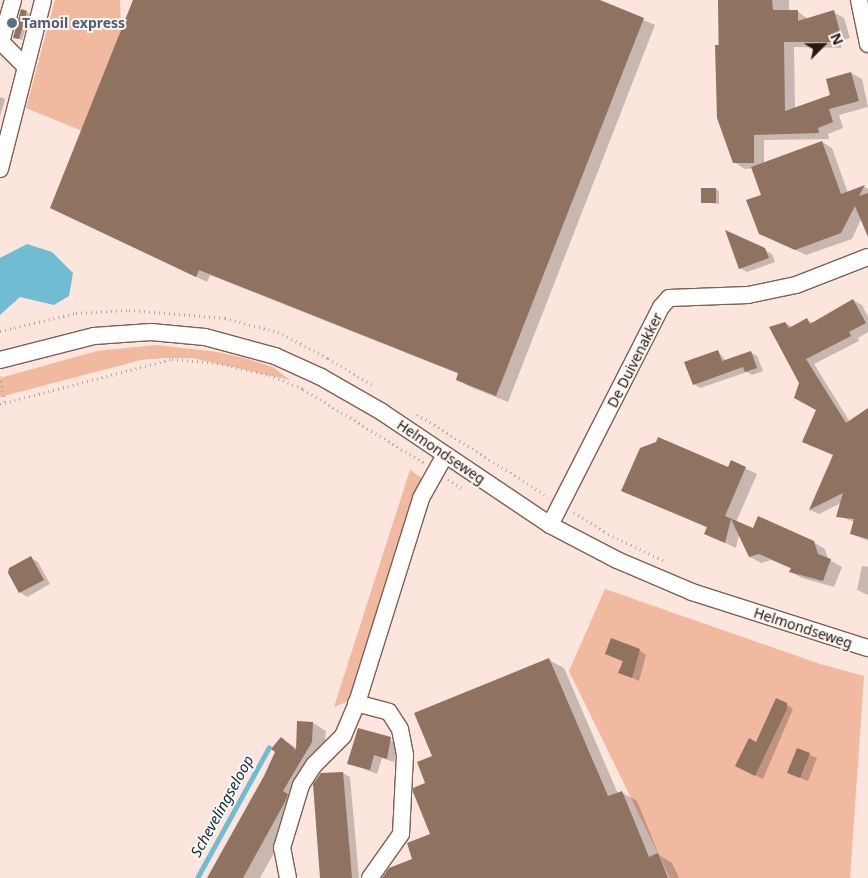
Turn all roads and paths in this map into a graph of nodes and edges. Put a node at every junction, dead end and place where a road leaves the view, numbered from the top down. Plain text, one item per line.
1 (13, 0) edge
2 (43, 0) edge
3 (859, 0) edge
4 (868, 44) edge
5 (24, 66) junction
6 (0, 169) edge
7 (866, 262) edge
8 (0, 360) edge
9 (0, 376) edge
10 (0, 404) edge
11 (446, 455) junction
12 (550, 525) junction
13 (868, 648) edge
14 (356, 703) junction
15 (288, 878) edge
16 (370, 878) edge

1 - 5 street
2 - 5 street
3 - 4 street
5 - 6 street
7 - 12 street, De Duivenakker
8 - 11 street, Helmondseweg
9 - 10 path
11 - 12 street, Helmondseweg
11 - 14 street
12 - 13 street, Helmondseweg
14 - 15 street
14 - 16 street

